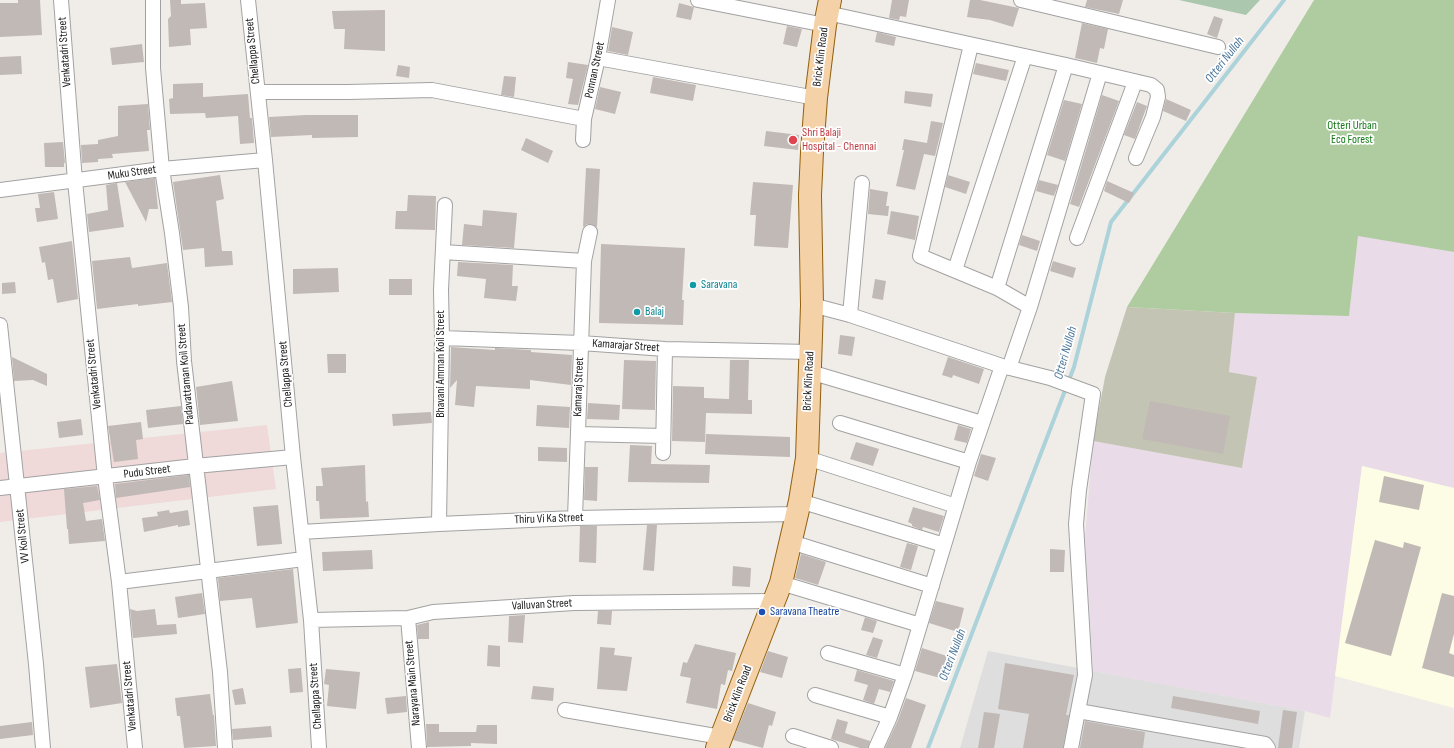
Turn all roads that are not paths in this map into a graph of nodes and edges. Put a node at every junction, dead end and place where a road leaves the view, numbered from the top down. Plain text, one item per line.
1 (61, 0) edge
2 (153, 0) edge
3 (248, 0) edge
4 (608, 0) edge
5 (698, 0) edge
6 (1021, 0) edge
7 (827, 13) edge
8 (971, 45) junction
9 (1218, 47) dead end
10 (1025, 56) junction
11 (598, 58) junction
12 (1066, 65) junction
13 (1100, 73) junction
14 (1135, 82) junction
15 (258, 92) junction
16 (816, 98) junction
17 (584, 120) junction
18 (583, 140) dead end
19 (1136, 158) dead end
20 (265, 160) junction
21 (162, 169) junction
22 (75, 181) junction
23 (862, 183) dead end
24 (0, 190) edge
25 (446, 205) dead end
26 (590, 232) dead end
27 (1077, 238) dead end
28 (443, 252) junction
29 (584, 261) junction
30 (955, 270) junction
31 (997, 288) junction
32 (812, 305) junction
33 (1030, 307) junction
34 (850, 314) junction
35 (0, 325) edge
36 (442, 338) junction
37 (580, 343) junction
38 (665, 349) junction
39 (810, 362) junction
40 (1006, 367) junction
41 (840, 423) dead end
42 (982, 423) junction
43 (578, 434) junction
44 (663, 436) junction
45 (663, 452) dead end
46 (294, 457) junction
47 (807, 458) junction
48 (969, 462) junction
49 (195, 466) junction
50 (105, 477) junction
51 (17, 486) junction
52 (0, 488) edge
53 (956, 506) junction
54 (799, 507) junction
55 (575, 518) junction
56 (439, 524) junction
57 (301, 532) junction
58 (791, 542) junction
59 (944, 545) junction
60 (304, 559) junction
61 (208, 571) junction
62 (119, 582) junction
63 (932, 586) junction
64 (778, 592) junction
65 (408, 618) junction
66 (311, 620) junction
67 (920, 625) junction
68 (828, 653) dead end
69 (905, 675) junction
70 (815, 695) dead end
71 (565, 710) dead end
72 (1078, 711) junction
73 (890, 717) junction
74 (793, 736) dead end
75 (719, 743) edge
76 (43, 748) edge
77 (135, 748) edge
78 (225, 748) edge
79 (319, 748) edge
80 (419, 748) edge
81 (832, 748) edge
82 (876, 748) edge
83 (1071, 748) edge
84 (1268, 748) edge

1 - 22 street, Venkatadri Street
2 - 21 street, Padavattaman Koil Street
3 - 15 street, Chellappa Street
4 - 11 street, Ponnan Street
5 - 7 street
6 - 9 street
7 - 8 street
7 - 16 main road, Brick Klin Road
8 - 10 street
8 - 30 street
10 - 12 street
10 - 30 street
11 - 16 street
11 - 17 street, Ponnan Street
12 - 13 street
12 - 31 street
13 - 14 street
13 - 33 street
14 - 19 street
14 - 27 street
15 - 17 street
15 - 20 street, Chellappa Street
16 - 32 main road, Brick Klin Road
17 - 18 street, Ponnan Street
20 - 21 street, Muku Street
20 - 46 street, Chellappa Street
21 - 22 street, Muku Street
21 - 49 street, Padavattaman Koil Street
22 - 24 street, Muku Street
22 - 50 street, Venkatadri Street
23 - 34 street
25 - 28 street, Bhavani Amman Koil Street
26 - 29 street, Kamaraj Street
28 - 29 street
28 - 36 street, Bhavani Amman Koil Street
29 - 37 street, Kamaraj Street
30 - 31 street
31 - 33 street
32 - 34 street
32 - 39 main road, Brick Klin Road
33 - 40 street
34 - 40 street
35 - 51 street, VV Koil Street
36 - 37 street, Kamarajar Street
36 - 56 street, Bhavani Amman Koil Street
37 - 38 street, Kamarajar Street
37 - 43 street, Kamaraj Street
38 - 39 street, Kamarajar Street
38 - 44 street
39 - 42 street, Kamarajar Street
39 - 47 main road, Brick Klin Road
40 - 42 street
40 - 72 street
41 - 48 street
42 - 48 street
43 - 44 street
43 - 55 street, Kamaraj Street
44 - 45 street
46 - 49 street, Pudu Street
46 - 57 street, Chellappa Street
47 - 53 street
47 - 54 main road, Brick Klin Road
48 - 53 street
49 - 50 street, Pudu Street
49 - 61 street, Padavattaman Koil Street
50 - 51 street, Pudu Street
50 - 62 street, Venkatadri Street
51 - 52 street, Pudu Street
51 - 76 street, VV Koil Street
53 - 59 street
54 - 55 street, Thiru Vi Ka Street
54 - 58 main road, Brick Klin Road
54 - 59 street, Thiru Vi Ka Street
55 - 56 street, Thiru Vi Ka Street
56 - 57 street, Thiru Vi Ka Street
57 - 60 street, Chellappa Street
58 - 63 street
58 - 64 main road, Brick Klin Road
59 - 63 street
60 - 61 street
60 - 66 street, Chellappa Street
61 - 62 street
61 - 78 street, Padavattaman Koil Street
62 - 77 street, Venkatadri Street
63 - 67 street
64 - 65 street, Valluvan Street
64 - 67 street, Valluvan Street
64 - 75 main road, Brick Klin Road
65 - 66 street, Valluvan Street
65 - 80 street, Narayana Main Street
66 - 79 street, Chellappa Street
67 - 69 street
68 - 69 street
69 - 73 street
70 - 73 street
71 - 75 street
72 - 83 street
72 - 84 street
73 - 82 street
74 - 81 street

